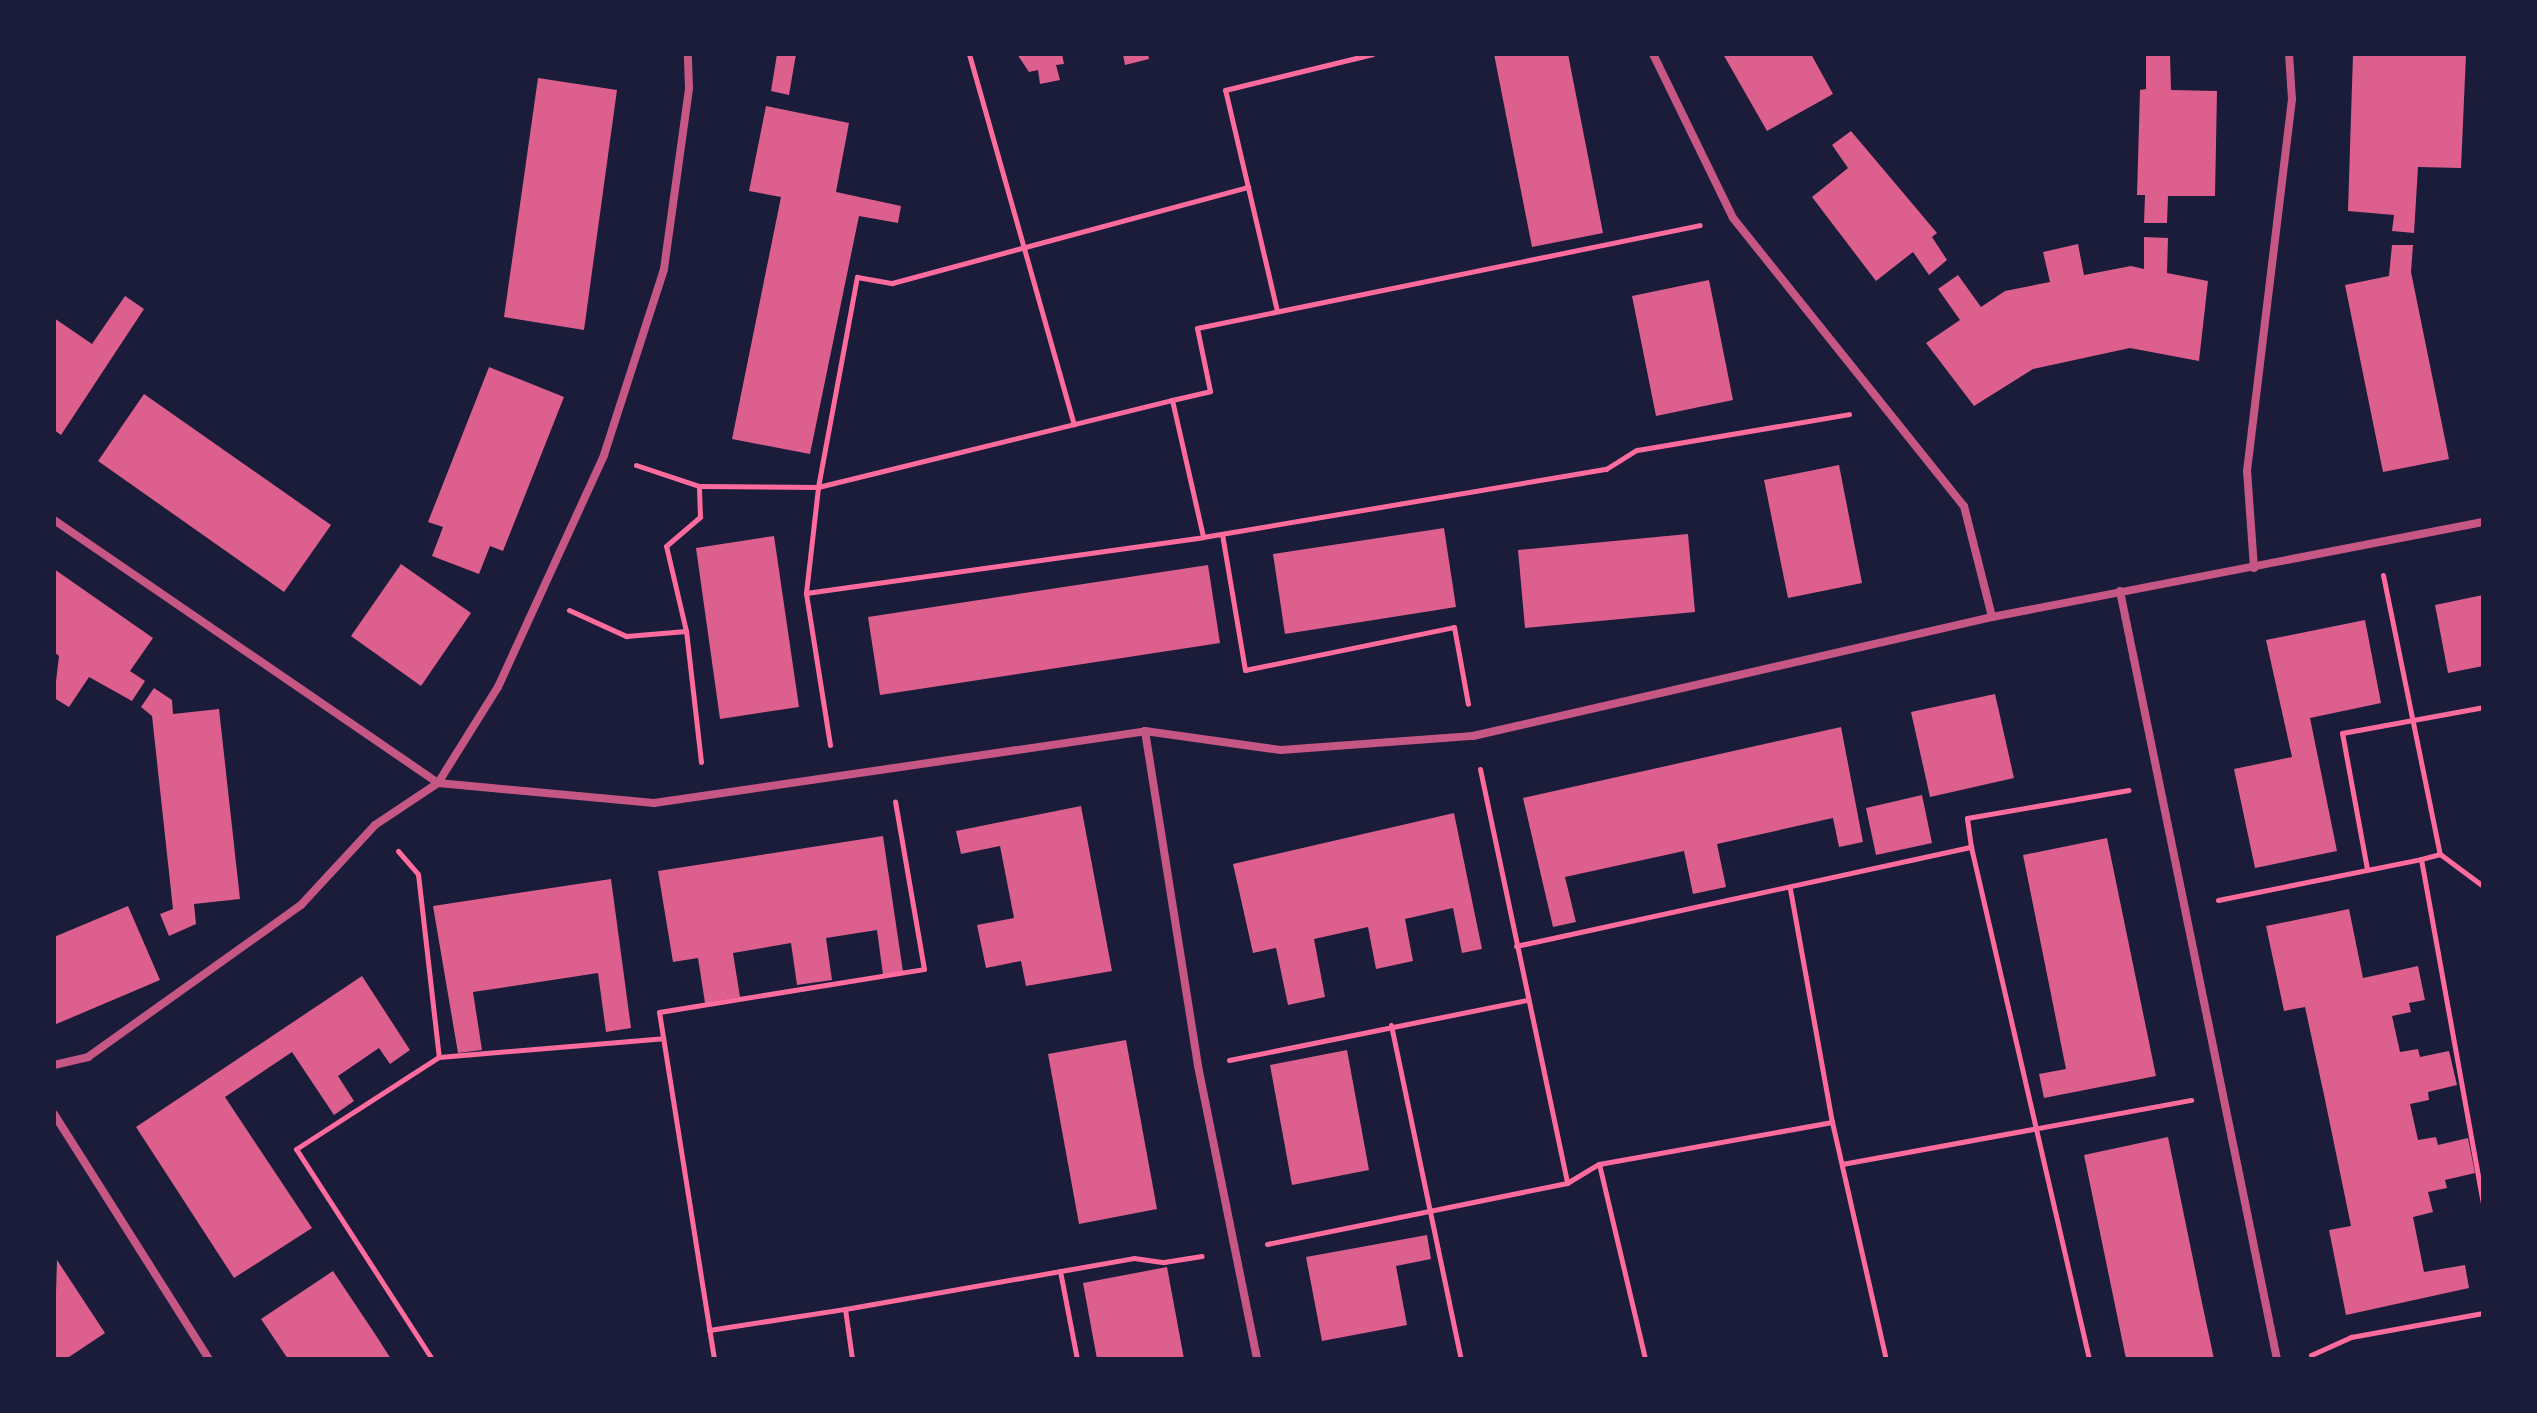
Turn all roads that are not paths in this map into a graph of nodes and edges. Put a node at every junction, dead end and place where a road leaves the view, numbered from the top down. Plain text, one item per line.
1 (688, 54) edge
2 (1653, 54) edge
3 (2289, 54) edge
4 (54, 520) edge
5 (2483, 522) edge
6 (2254, 568) junction
7 (2120, 591) junction
8 (1992, 617) junction
9 (1145, 731) junction
10 (438, 783) junction
11 (54, 1065) edge
12 (54, 1114) edge
13 (209, 1359) edge
14 (1257, 1359) edge
15 (2277, 1359) edge

1 - 10 street
2 - 8 street
3 - 6 street
4 - 10 street
5 - 6 street
6 - 7 street
7 - 8 street
7 - 15 street
8 - 9 street
9 - 10 street
9 - 14 street
10 - 11 street
12 - 13 street

